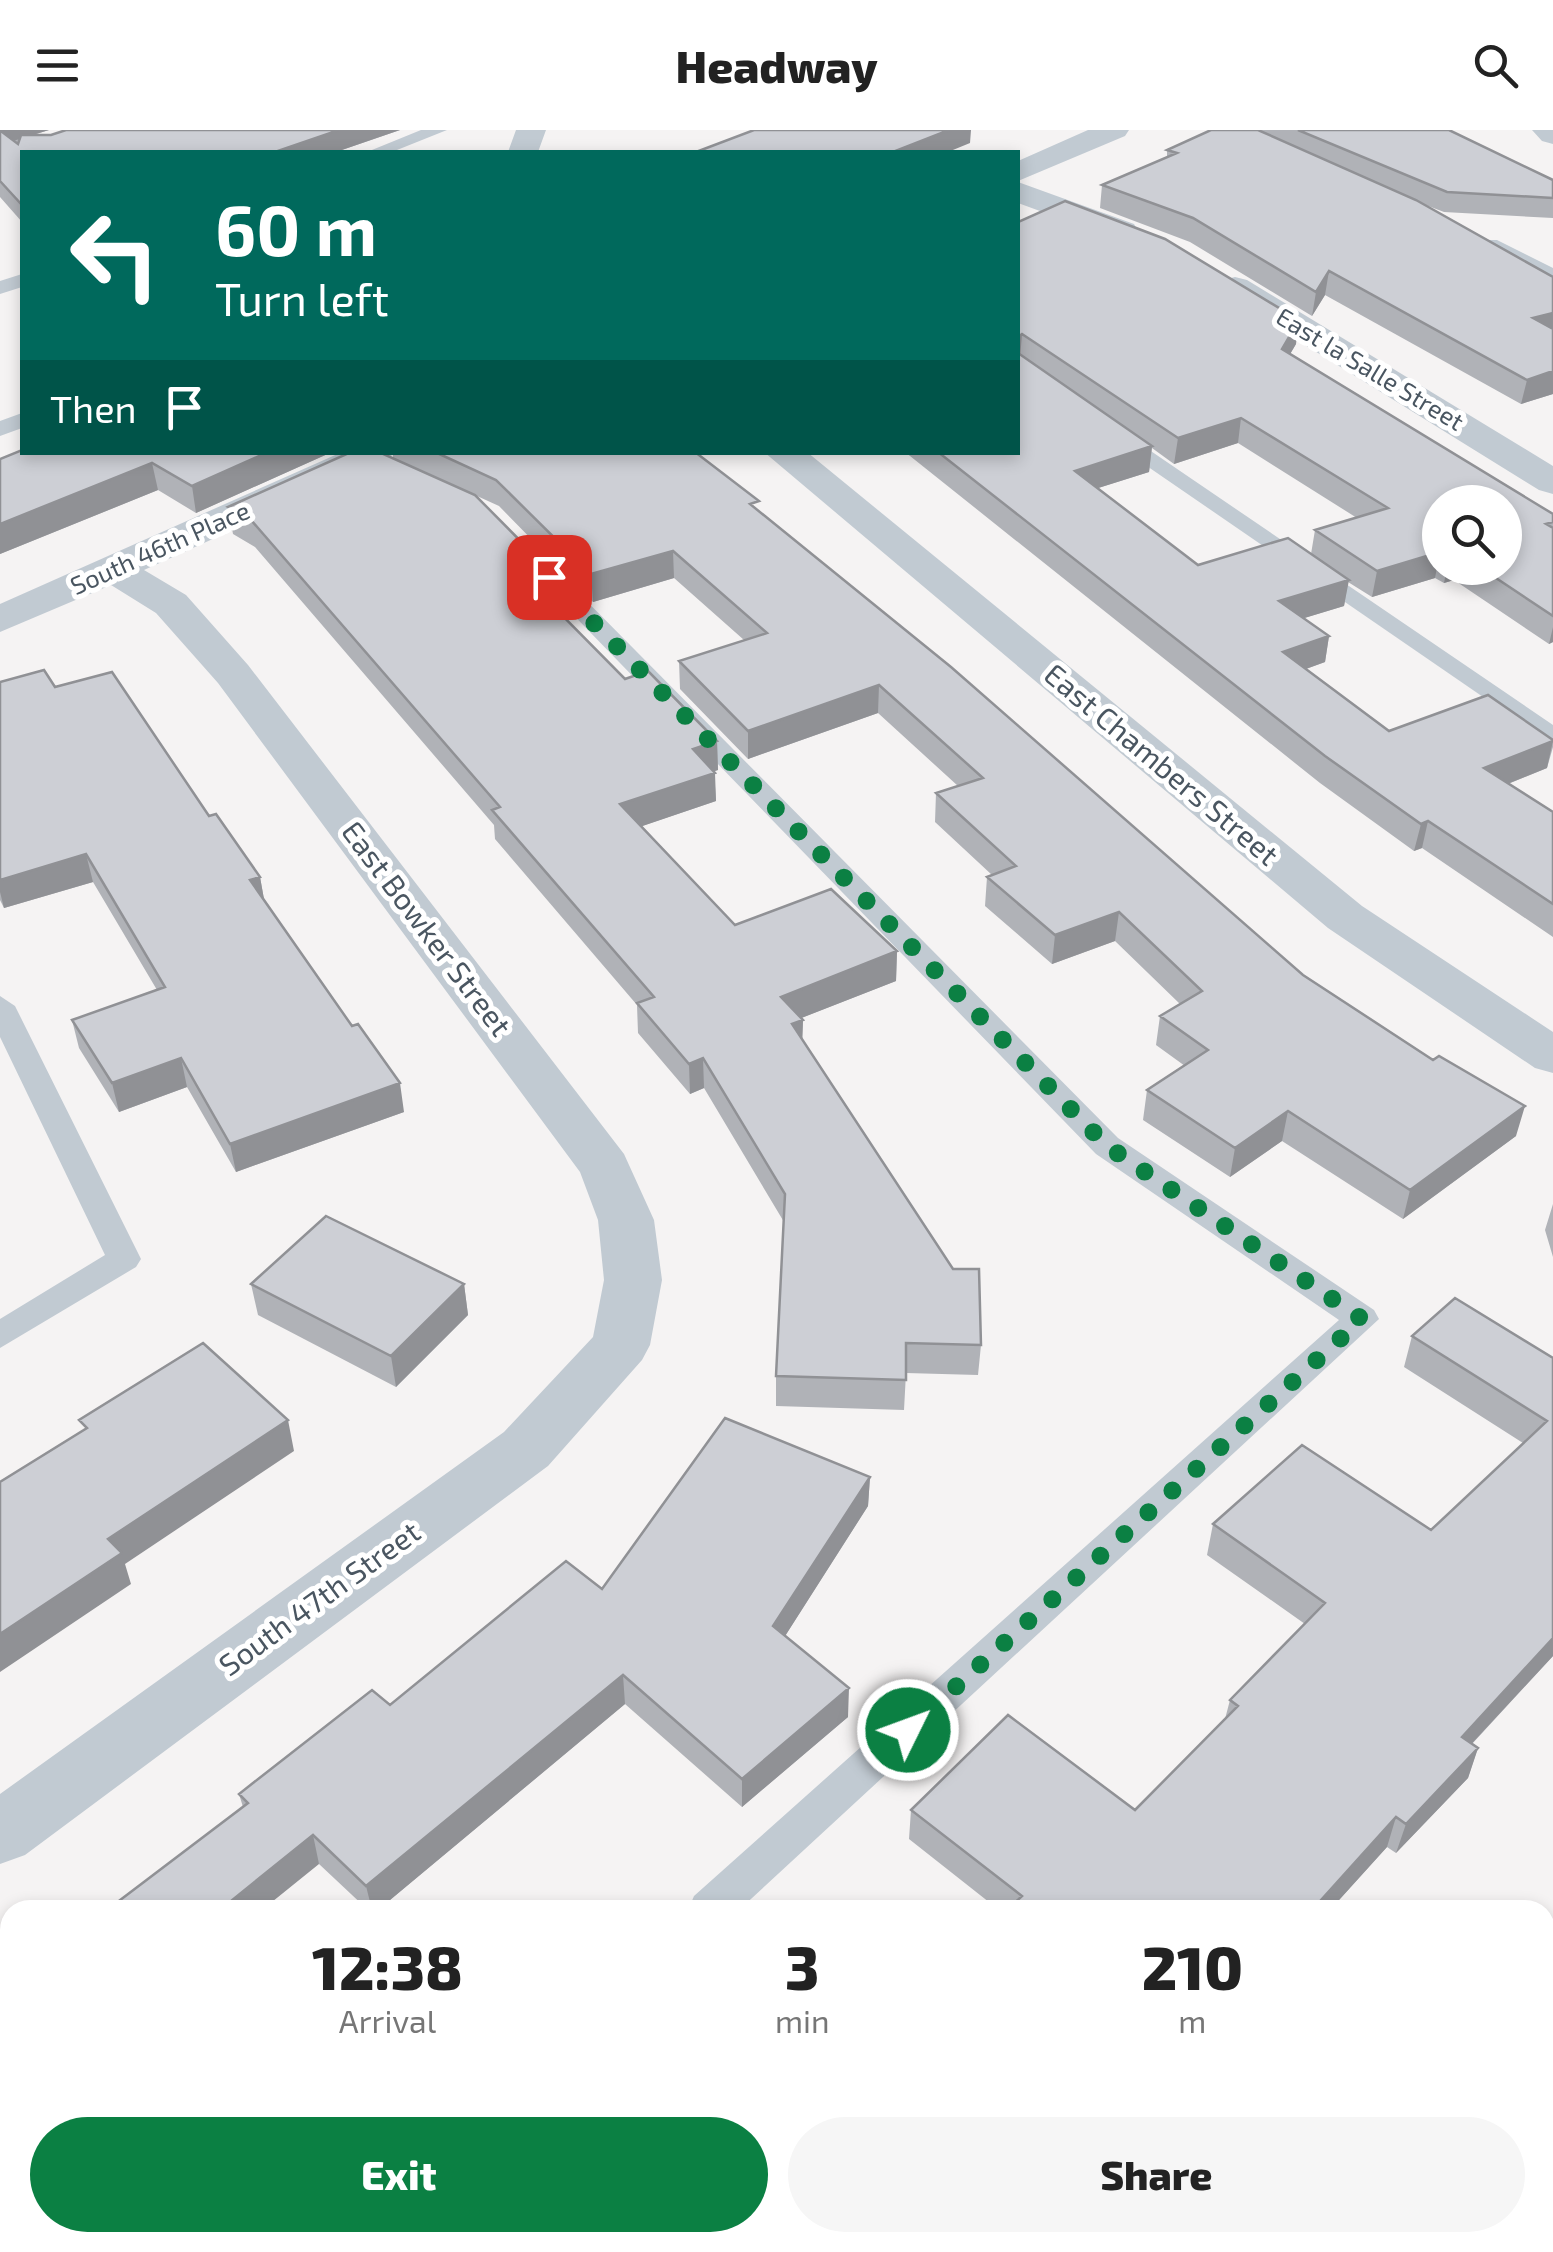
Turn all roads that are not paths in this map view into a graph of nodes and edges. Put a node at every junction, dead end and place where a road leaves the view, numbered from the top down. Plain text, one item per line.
1 (438, 130) edge
2 (1114, 130) edge
3 (1546, 130) edge
4 (1553, 135) edge
5 (382, 150) edge
6 (1020, 171) edge
7 (1020, 193) edge
8 (1474, 236) edge
9 (1159, 245) edge
10 (1208, 271) edge
11 (1553, 276) edge
12 (1095, 420) edge
13 (788, 455) edge
14 (377, 461) edge
15 (1553, 482) edge
16 (513, 539) edge
17 (114, 569) junction
18 (0, 619) edge
19 (1553, 737) edge
20 (0, 1006) edge
21 (1553, 1056) edge
22 (0, 1335) edge
23 (621, 1345) joint
24 (0, 1833) edge
25 (720, 1900) edge

1 - 5 lane
2 - 6 street
3 - 4 street
7 - 9 street
8 - 11 lane
10 - 15 street, East la Salle Street
12 - 19 lane
13 - 21 street, East Chambers Street
14 - 17 street, South 46th Place
16 - 25 lane
17 - 18 street, South 46th Place
17 - 23 street, East Bowker Street
20 - 22 lane
23 - 24 street, South 47th Street

